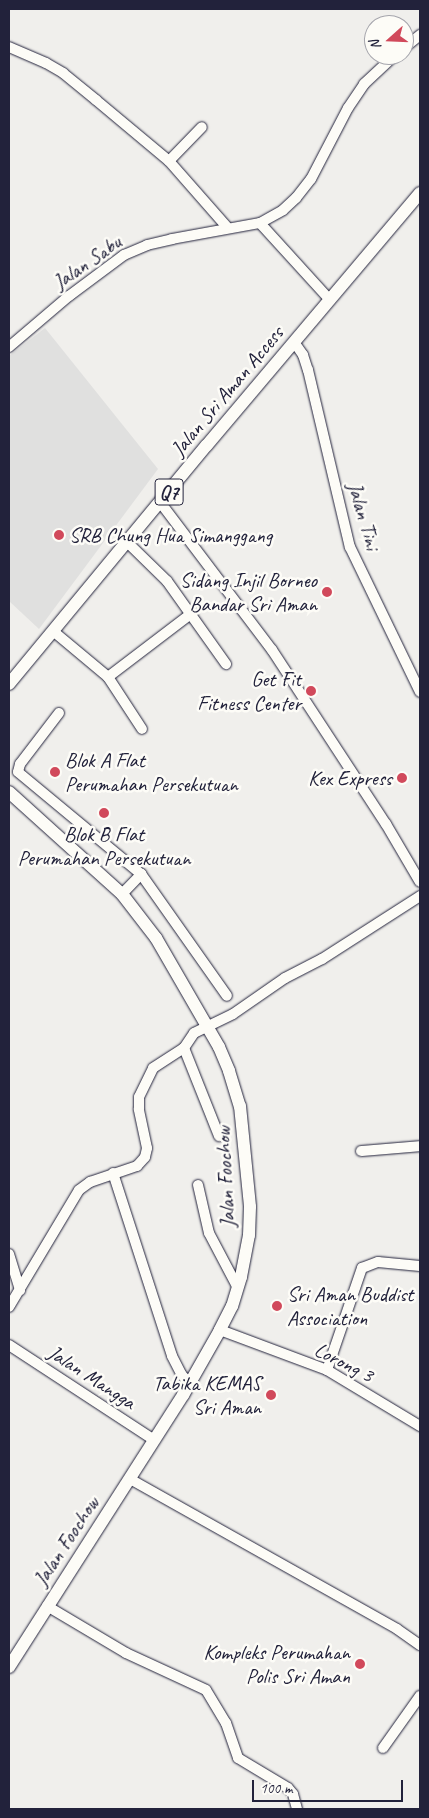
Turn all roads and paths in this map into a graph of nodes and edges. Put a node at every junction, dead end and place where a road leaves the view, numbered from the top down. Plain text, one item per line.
1 (9, 47) edge
2 (384, 65) edge
3 (202, 127) dead end
4 (169, 160) junction
5 (420, 193) edge
6 (260, 223) junction
7 (227, 227) junction
8 (330, 300) junction
9 (294, 342) junction
10 (9, 347) edge
11 (160, 502) junction
12 (127, 542) junction
13 (192, 613) junction
14 (53, 631) junction
15 (226, 664) dead end
16 (108, 677) junction
17 (9, 684) edge
18 (420, 692) edge
19 (59, 713) dead end
20 (142, 729) dead end
21 (9, 792) edge
22 (141, 874) junction
23 (420, 882) edge
24 (122, 894) junction
25 (420, 896) edge
26 (226, 996) dead end
27 (195, 1035) junction
28 (219, 1136) dead end
29 (420, 1146) edge
30 (361, 1151) dead end
31 (113, 1174) junction
32 (198, 1185) dead end
33 (9, 1254) edge
34 (420, 1266) edge
35 (238, 1288) junction
36 (20, 1290) junction
37 (9, 1307) edge
38 (220, 1330) junction
39 (9, 1345) edge
40 (326, 1370) junction
41 (190, 1384) junction
42 (420, 1426) edge
43 (154, 1440) junction
44 (130, 1479) junction
45 (48, 1606) junction
46 (420, 1645) edge
47 (9, 1667) edge
48 (420, 1696) edge
49 (383, 1748) dead end
50 (298, 1809) edge

1 - 4 street
2 - 6 street
3 - 4 street
4 - 7 street
5 - 8 main road, Jalan Sri Aman Access / Q7
6 - 7 street, Jalan Sabu
6 - 8 street
7 - 10 street, Jalan Sabu
8 - 9 main road, Jalan Sri Aman Access / Q7
9 - 11 main road, Jalan Sri Aman Access / Q7
9 - 18 street, Jalan Tini
11 - 12 main road, Jalan Sri Aman Access / Q7
11 - 23 street
12 - 13 street
12 - 14 main road, Jalan Sri Aman Access / Q7
13 - 15 street
13 - 16 street
14 - 16 street
14 - 17 main road, Jalan Sri Aman Access / Q7
16 - 20 street
19 - 22 street
21 - 24 main road, Jalan Foochow
22 - 24 street
22 - 26 street
24 - 27 main road, Jalan Foochow
25 - 27 street
27 - 28 street
27 - 31 street
27 - 35 main road, Jalan Foochow
29 - 30 street
31 - 36 street
31 - 41 street
32 - 35 street
33 - 36 street
34 - 40 street
35 - 38 main road, Jalan Foochow
36 - 37 street
38 - 40 street, Lorong 3
38 - 41 main road, Jalan Foochow
39 - 43 street, Jalan Mangga
40 - 42 street, Lorong 3
41 - 43 main road, Jalan Foochow
43 - 44 main road, Jalan Foochow
44 - 45 main road, Jalan Foochow
44 - 46 street
45 - 47 main road, Jalan Foochow
45 - 50 street
48 - 49 street

